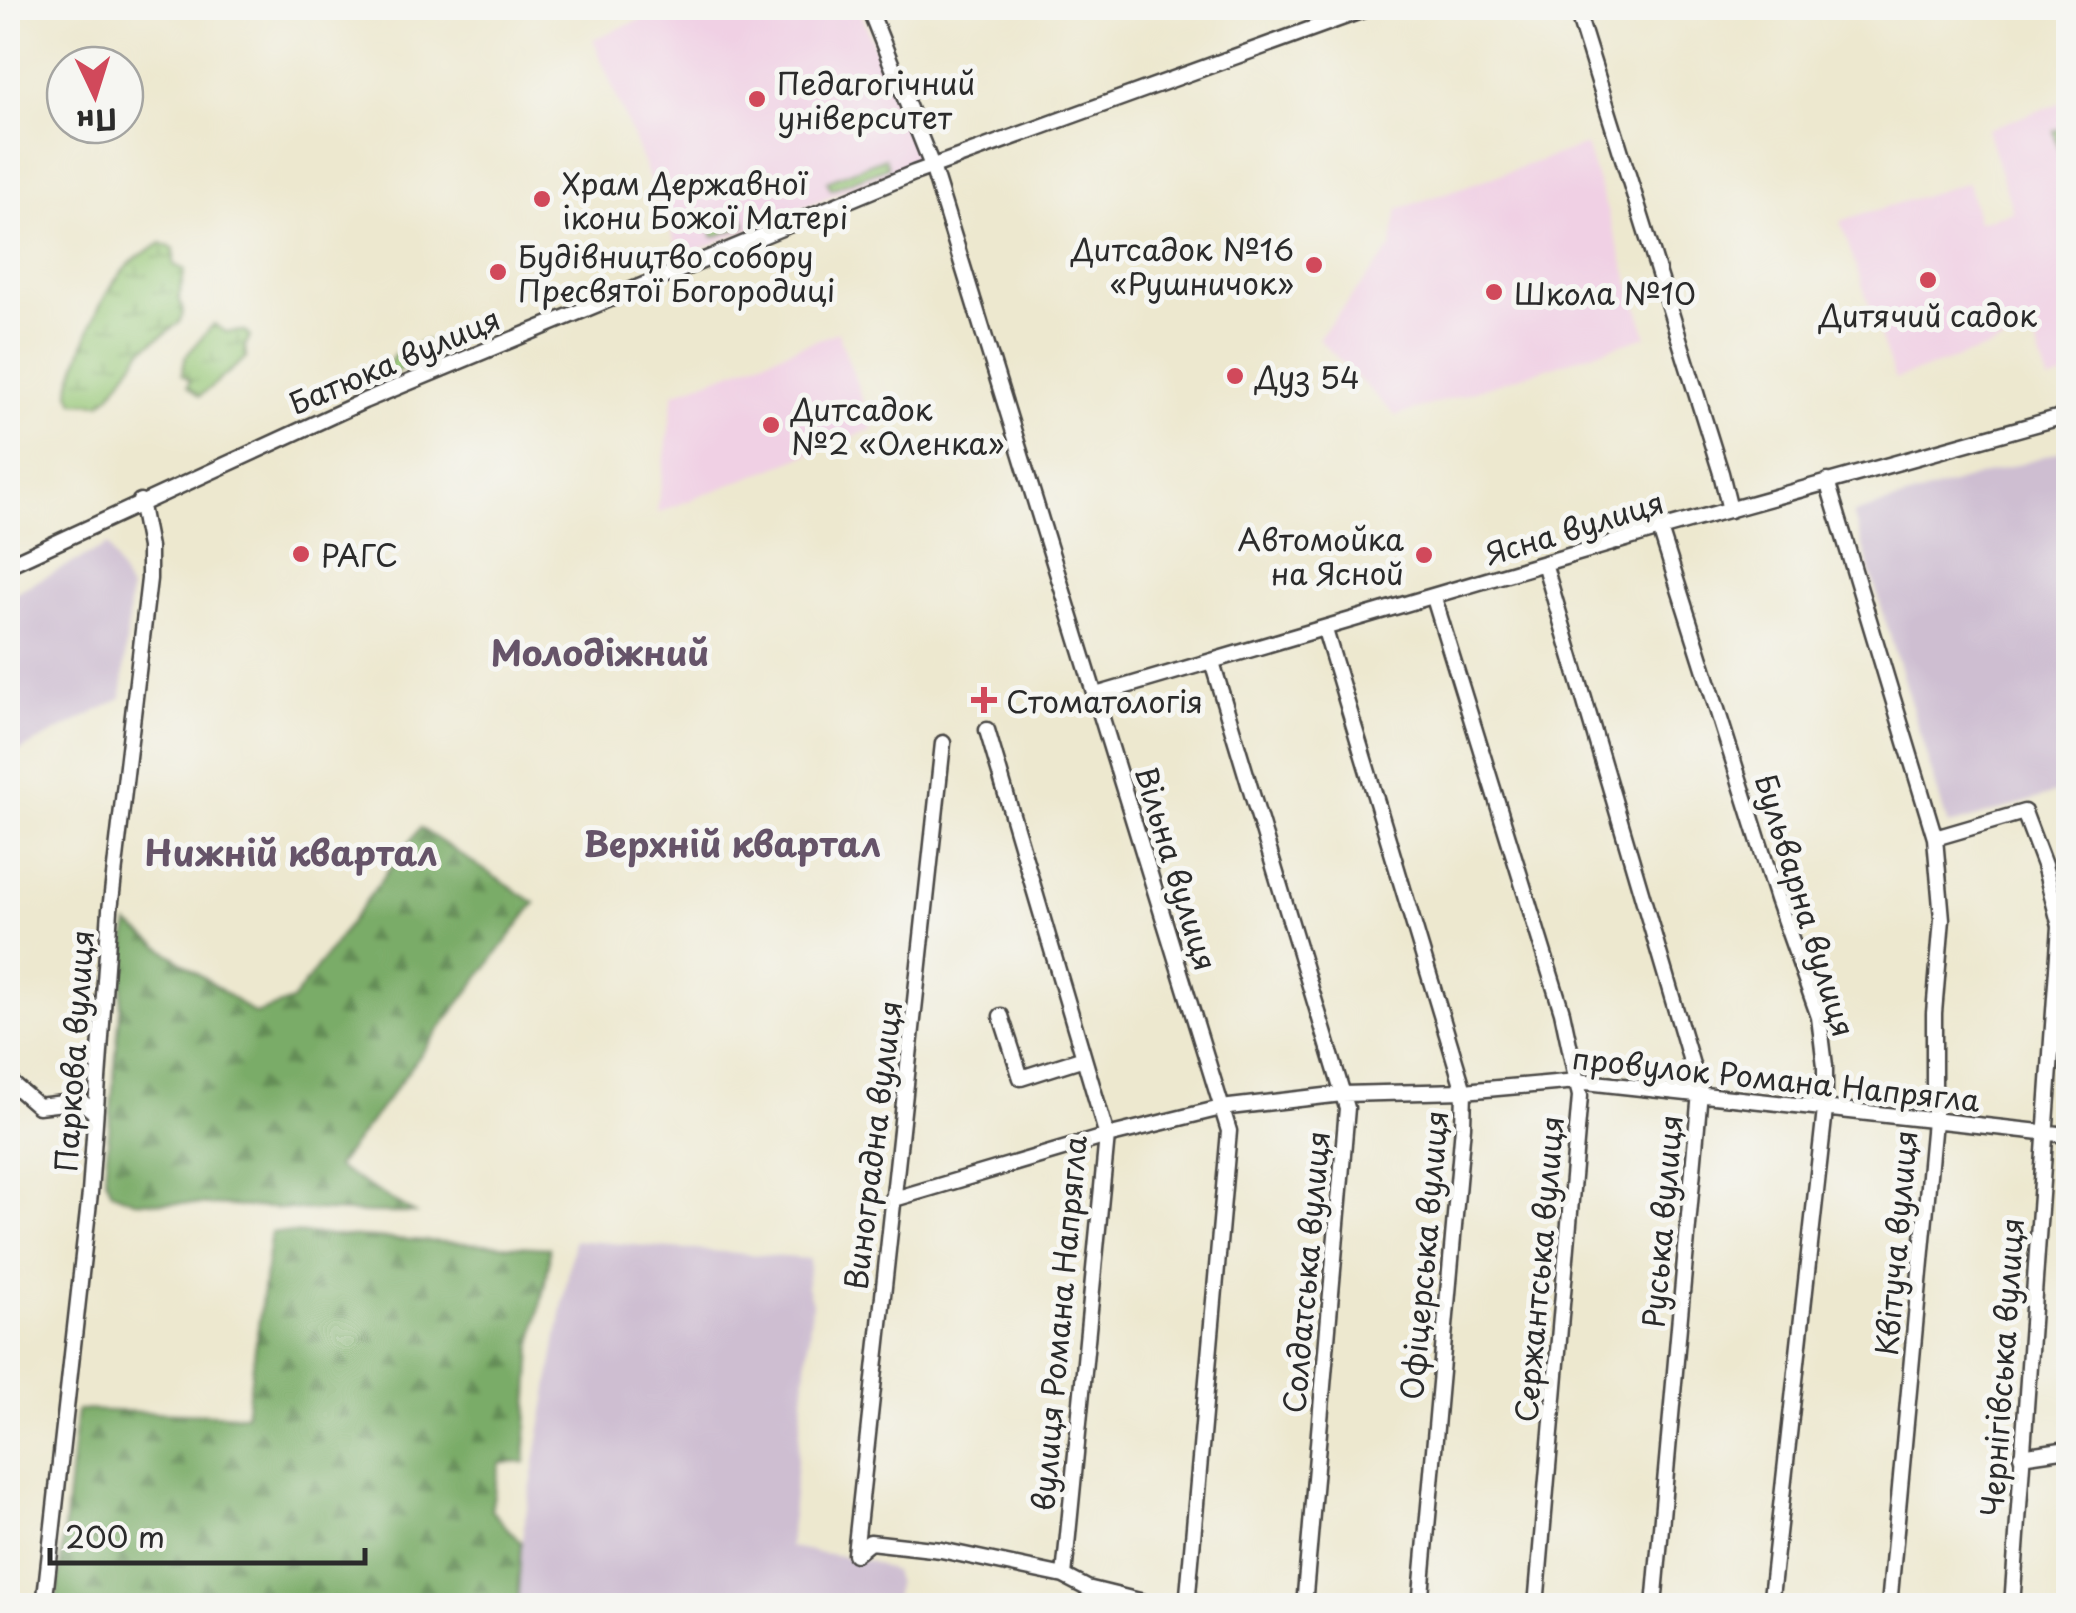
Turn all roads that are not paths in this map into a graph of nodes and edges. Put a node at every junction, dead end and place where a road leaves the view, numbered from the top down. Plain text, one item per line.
1 (868, 8) edge
2 (1369, 8) edge
3 (1576, 8) edge
4 (932, 166) junction
5 (2068, 415) edge
6 (1827, 482) junction
7 (140, 502) junction
8 (1730, 510) junction
9 (1660, 529) junction
10 (1544, 563) junction
11 (8, 565) edge
12 (1434, 598) junction
13 (1324, 630) junction
14 (1212, 662) junction
15 (1096, 695) junction
16 (988, 730) dead end
17 (942, 743) dead end
18 (1935, 838) junction
19 (1001, 1016) dead end
20 (1084, 1058) junction
21 (8, 1080) edge
22 (1577, 1081) junction
23 (1464, 1091) junction
24 (1700, 1092) junction
25 (1342, 1094) junction
26 (1221, 1108) junction
27 (1825, 1110) junction
28 (95, 1114) junction
29 (1934, 1120) junction
30 (2045, 1133) junction
31 (2068, 1135) edge
32 (1106, 1136) junction
33 (891, 1200) junction
34 (2068, 1449) edge
35 (2021, 1456) junction
36 (1064, 1576) junction
37 (44, 1606) edge
38 (1160, 1606) edge
39 (1187, 1606) edge
40 (1304, 1606) edge
41 (1420, 1606) edge
42 (1536, 1606) edge
43 (1654, 1606) edge
44 (1770, 1606) edge
45 (1889, 1606) edge
46 (2012, 1606) edge

1 - 4 street, Вільна вулиця
2 - 4 street, Батюка вулиця
3 - 8 street
4 - 7 street, Батюка вулиця
4 - 15 street, Вільна вулиця
5 - 6 street, Ясна вулиця
6 - 8 street, Ясна вулиця
6 - 18 street, Квітуча вулиця
7 - 11 street, Батюка вулиця
7 - 28 street, Паркова вулиця
8 - 9 street, Ясна вулиця
9 - 10 street, Ясна вулиця
9 - 27 street, Бульварна вулиця
10 - 12 street, Ясна вулиця
10 - 24 street, Руська вулиця
12 - 13 street, Ясна вулиця
12 - 22 street, Сержантська вулиця
13 - 14 street, Ясна вулиця
13 - 23 street, Офіцерська вулиця
14 - 15 street, Ясна вулиця
14 - 25 street, Солдатська вулиця
15 - 26 street, Вільна вулиця
16 - 20 street, вулиця Романа Напрягла
17 - 33 street, Виноградна вулиця
18 - 29 street, Квітуча вулиця
18 - 30 street, Чернігівська вулиця
19 - 20 street
20 - 32 street, вулиця Романа Напрягла
21 - 28 street
22 - 23 street, провулок Романа Напрягла
22 - 24 street, провулок Романа Напрягла
22 - 42 street, Сержантська вулиця
23 - 25 street, провулок Романа Напрягла
23 - 41 street, Офіцерська вулиця
24 - 27 street, провулок Романа Напрягла
24 - 43 street, Руська вулиця
25 - 26 street, провулок Романа Напрягла
25 - 40 street, Солдатська вулиця
26 - 32 street, провулок Романа Напрягла
26 - 39 street, Вільна вулиця
27 - 29 street, провулок Романа Напрягла
27 - 44 street, Бульварна вулиця
28 - 37 street, Паркова вулиця
29 - 30 street, провулок Романа Напрягла
29 - 45 street, Квітуча вулиця
30 - 31 street, провулок Романа Напрягла
30 - 35 street, Чернігівська вулиця
32 - 33 street, провулок Романа Напрягла
32 - 36 street, вулиця Романа Напрягла
33 - 36 street, Виноградна вулиця
34 - 35 street
35 - 46 street, Чернігівська вулиця
36 - 38 street

